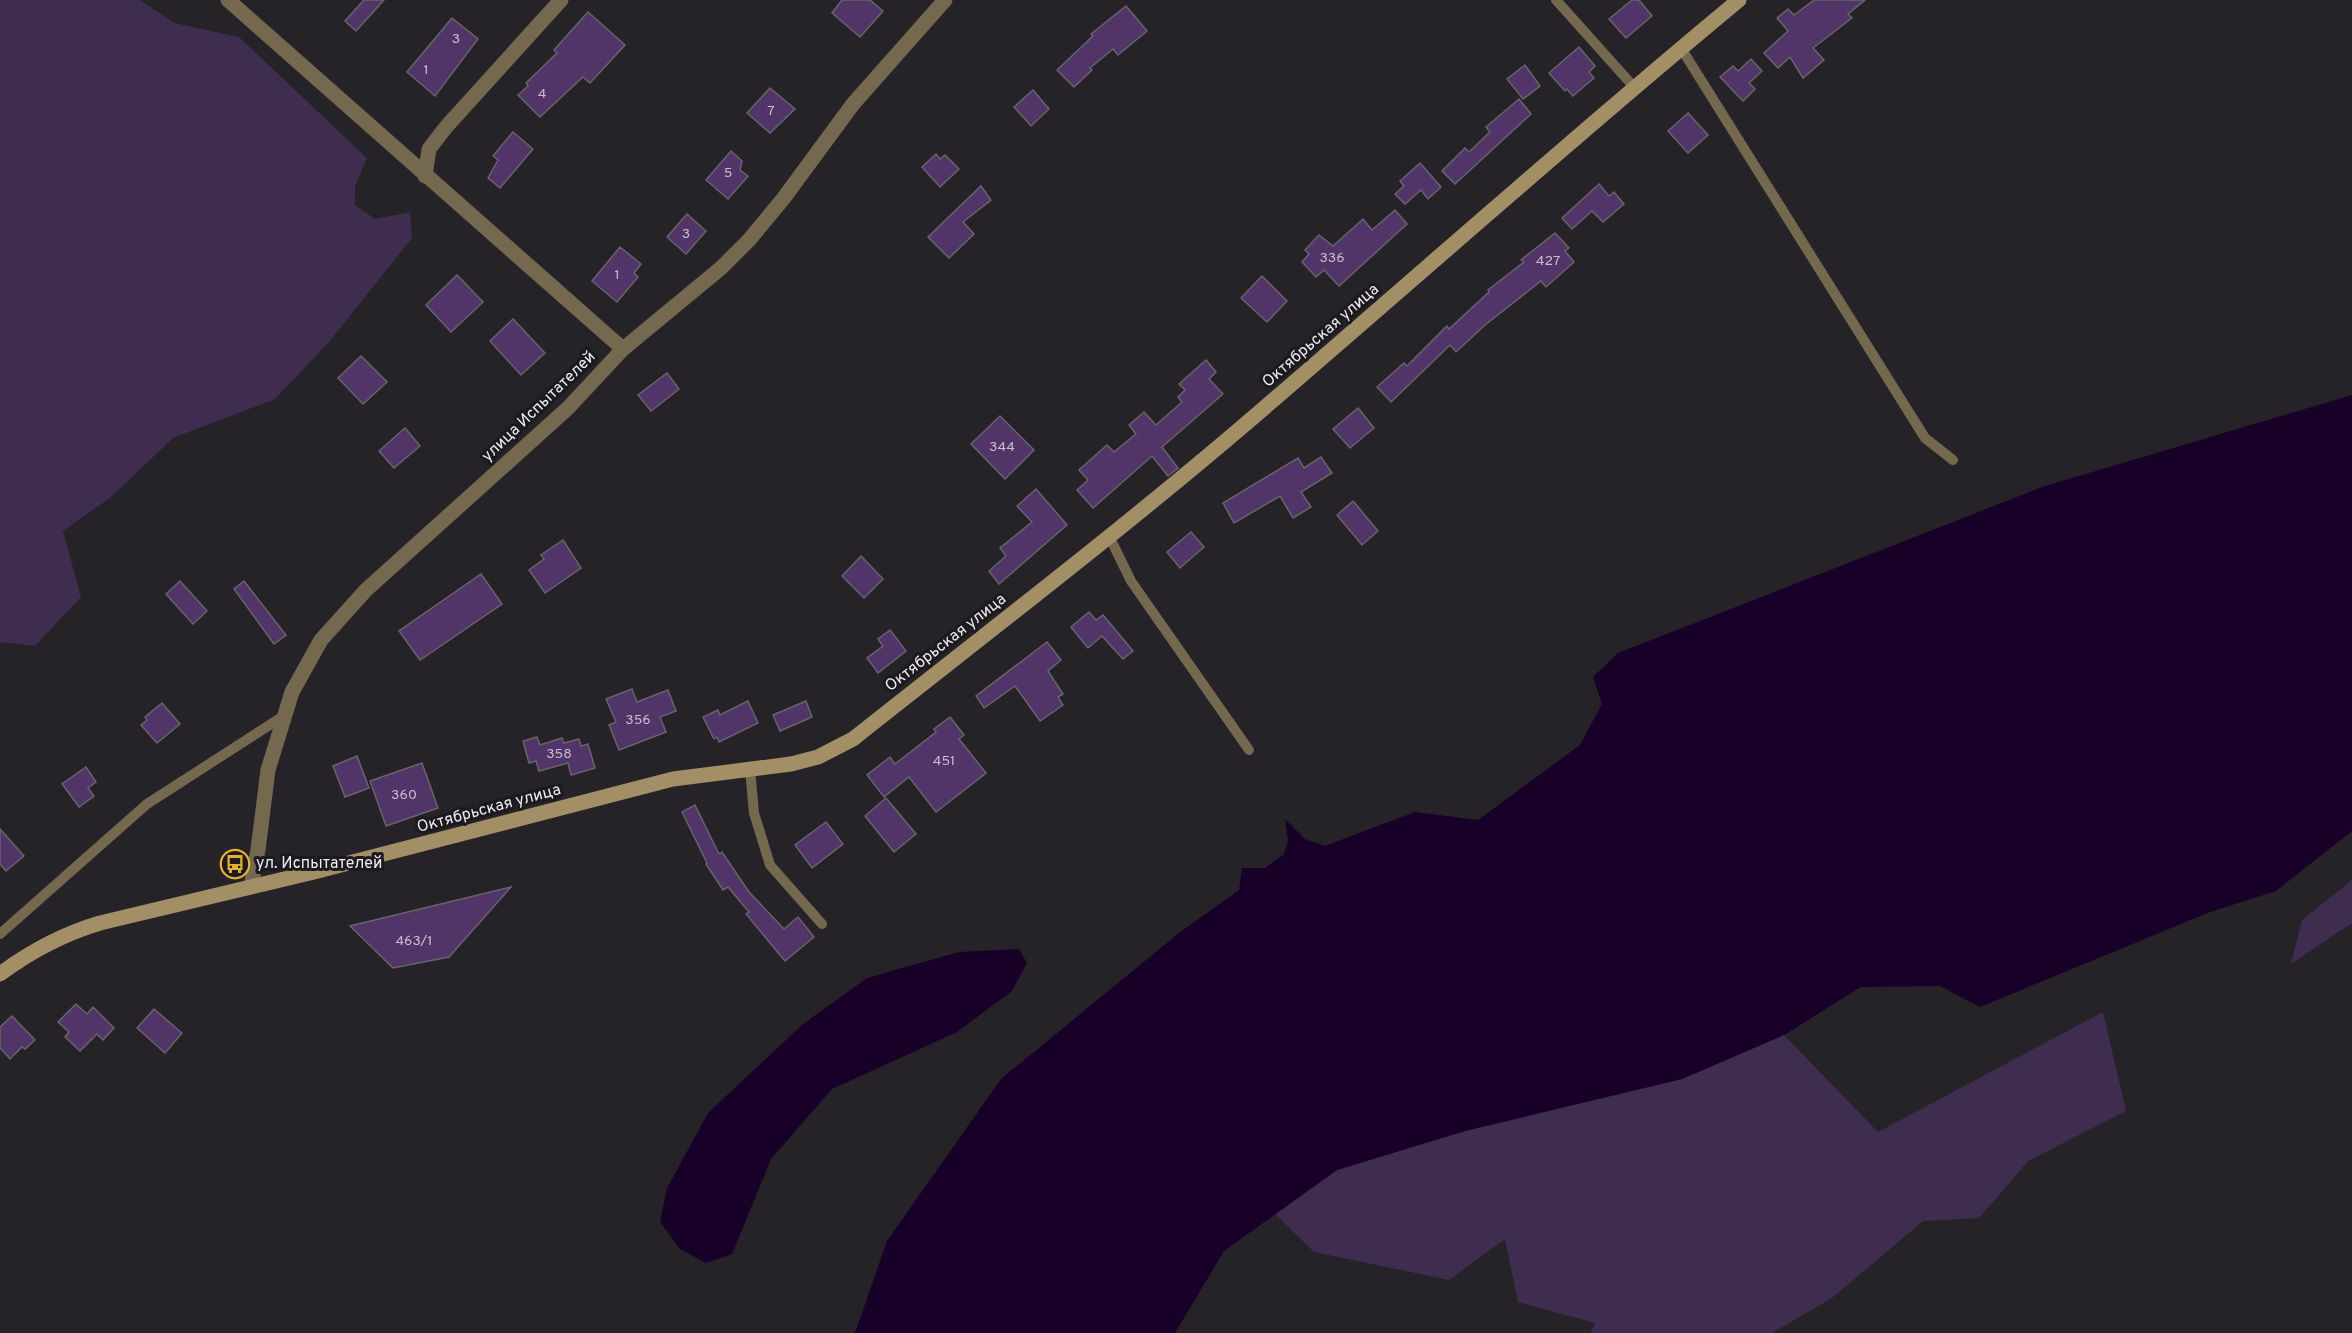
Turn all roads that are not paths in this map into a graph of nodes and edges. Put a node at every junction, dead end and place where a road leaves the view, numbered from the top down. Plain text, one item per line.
1 (228, 0) edge
2 (561, 0) edge
3 (945, 0) edge
4 (1556, 0) edge
5 (1739, 0) edge
6 (1681, 48) junction
7 (1634, 87) junction
8 (424, 176) junction
9 (623, 349) junction
10 (1953, 460) dead end
11 (1109, 536) junction
12 (285, 715) junction
13 (1249, 750) dead end
14 (750, 769) junction
15 (251, 886) junction
16 (822, 924) dead end
17 (0, 934) edge
18 (0, 974) edge

1 - 8 street
2 - 8 street
3 - 9 street, улица Испытателей
4 - 7 lane
5 - 6 street, Октябрьская улица
6 - 7 street, Октябрьская улица
6 - 10 lane
7 - 11 street, Октябрьская улица
8 - 9 street
9 - 12 street, улица Испытателей
11 - 13 lane
11 - 14 street, Октябрьская улица
12 - 15 street, улица Испытателей
12 - 17 lane
14 - 15 street, Октябрьская улица
14 - 16 lane
15 - 18 street, Октябрьская улица

